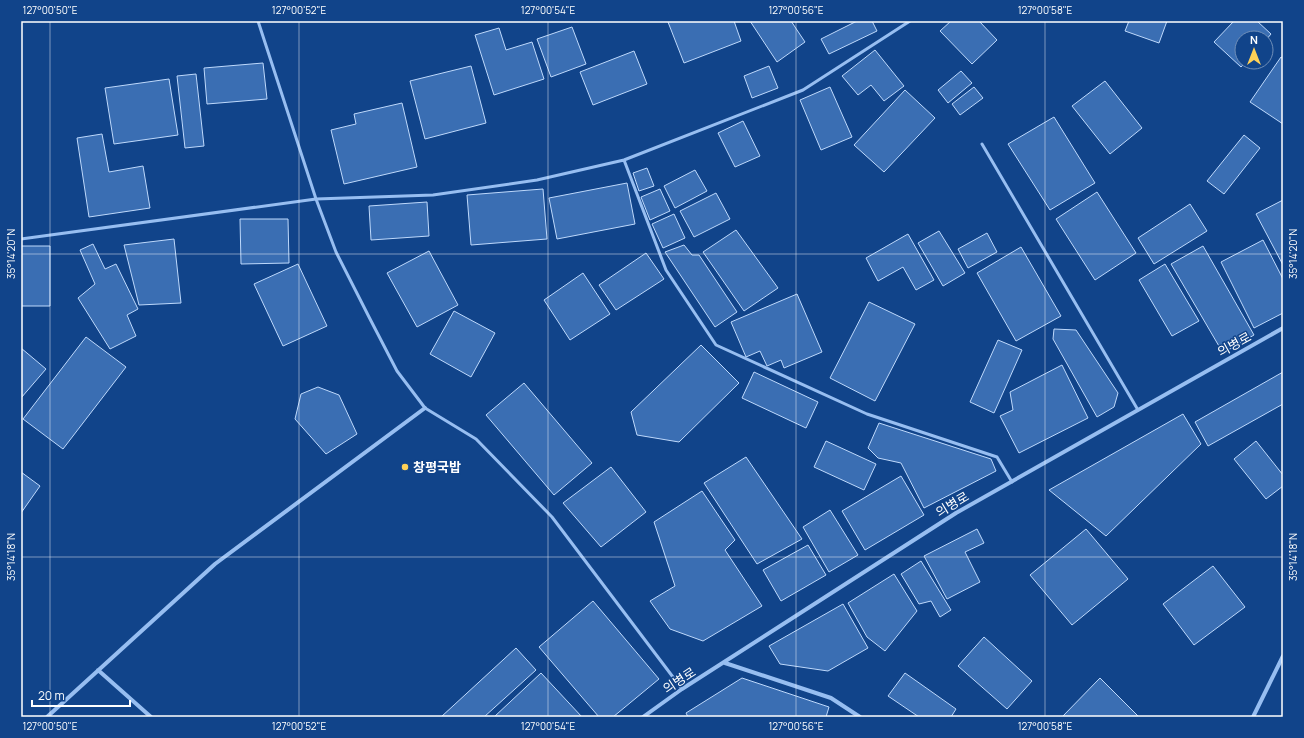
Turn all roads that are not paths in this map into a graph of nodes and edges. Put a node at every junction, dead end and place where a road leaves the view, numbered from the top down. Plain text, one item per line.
1 (258, 21) edge
2 (910, 21) edge
3 (982, 144) dead end
4 (624, 160) junction
5 (316, 199) junction
6 (21, 239) edge
7 (1283, 328) edge
8 (425, 408) junction
9 (1138, 410) junction
10 (1012, 482) junction
11 (1283, 656) edge
12 (725, 663) junction
13 (98, 670) junction
14 (682, 689) junction
15 (47, 717) edge
16 (151, 717) edge
17 (643, 717) edge
18 (860, 717) edge
19 (1253, 717) edge

1 - 5 lane
2 - 4 lane
3 - 9 lane
4 - 5 lane
4 - 10 lane
5 - 6 lane
5 - 8 lane
7 - 9 street, 의병로
8 - 13 street
8 - 14 lane
9 - 10 street, 의병로
10 - 12 street, 의병로
11 - 19 street
12 - 14 street, 의병로
12 - 18 street
13 - 15 street
13 - 16 street
14 - 17 street, 의병로

